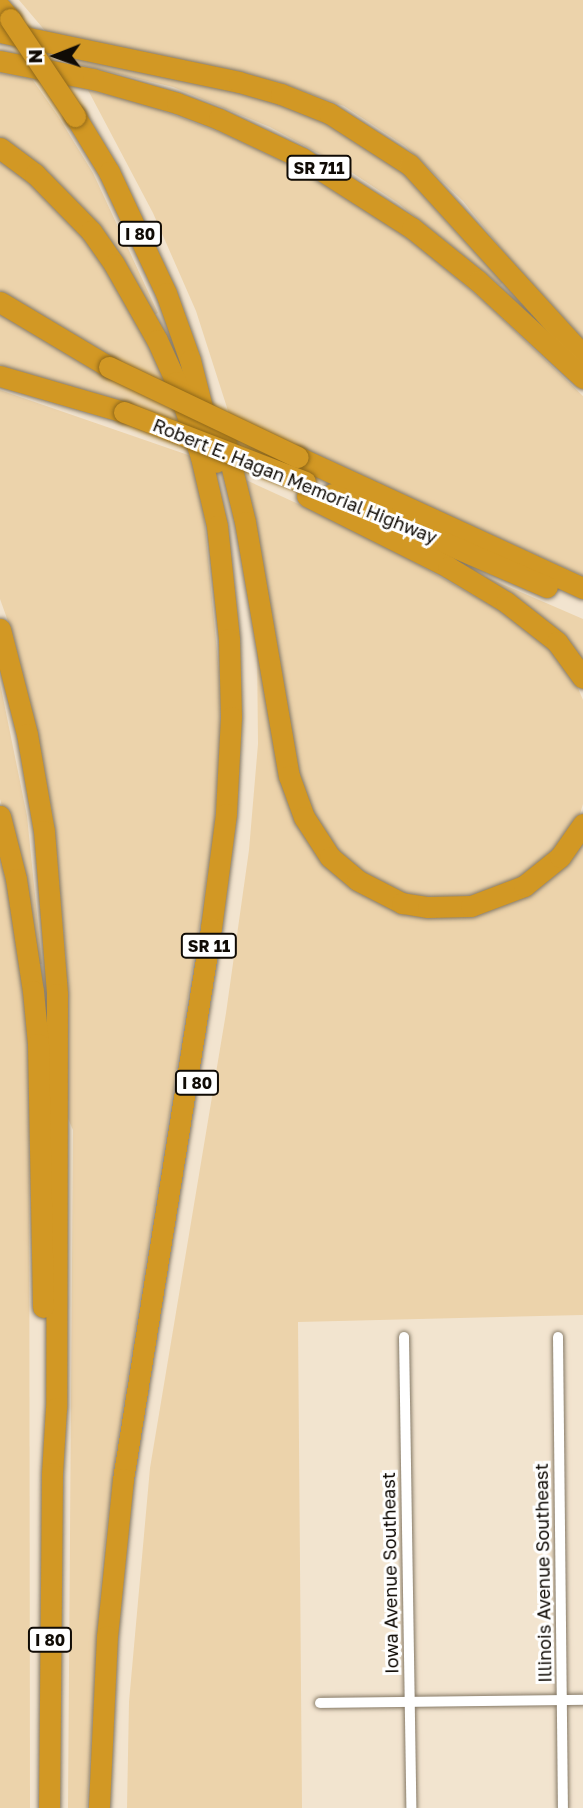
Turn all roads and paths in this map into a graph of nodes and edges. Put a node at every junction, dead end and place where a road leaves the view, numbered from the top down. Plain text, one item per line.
1 (3, 19) edge
2 (0, 61) edge
3 (83, 117) junction
4 (0, 148) edge
5 (0, 302) edge
6 (583, 355) edge
7 (0, 376) edge
8 (583, 378) edge
9 (306, 489) junction
10 (583, 588) edge
11 (583, 603) edge
12 (0, 629) edge
13 (583, 678) edge
14 (0, 816) edge
15 (583, 824) edge
16 (404, 1337) dead end
17 (558, 1337) dead end
18 (51, 1473) junction
19 (562, 1700) junction
20 (583, 1700) edge
21 (410, 1702) junction
22 (320, 1703) dead end
23 (49, 1808) edge
24 (99, 1808) edge
25 (110, 1808) edge
26 (411, 1808) edge
27 (563, 1808) edge

1 - 3 highway, I 80, bridge
1 - 6 highway
2 - 8 highway, SR 711
3 - 15 highway
3 - 25 highway, I 80
4 - 24 highway, SR 11
5 - 10 highway, bridge
7 - 9 highway, Robert E. Hagan Memorial Highway, bridge
9 - 11 highway, Robert E. Hagan Memorial Highway
9 - 13 highway
12 - 18 highway, I 80
14 - 18 highway
16 - 21 street, Iowa Avenue Southeast
17 - 19 street, Illinois Avenue Southeast
18 - 23 highway, I 80
19 - 20 street
19 - 21 street
19 - 27 street, Illinois Avenue Southeast
21 - 22 street
21 - 26 street, Iowa Avenue Southeast

